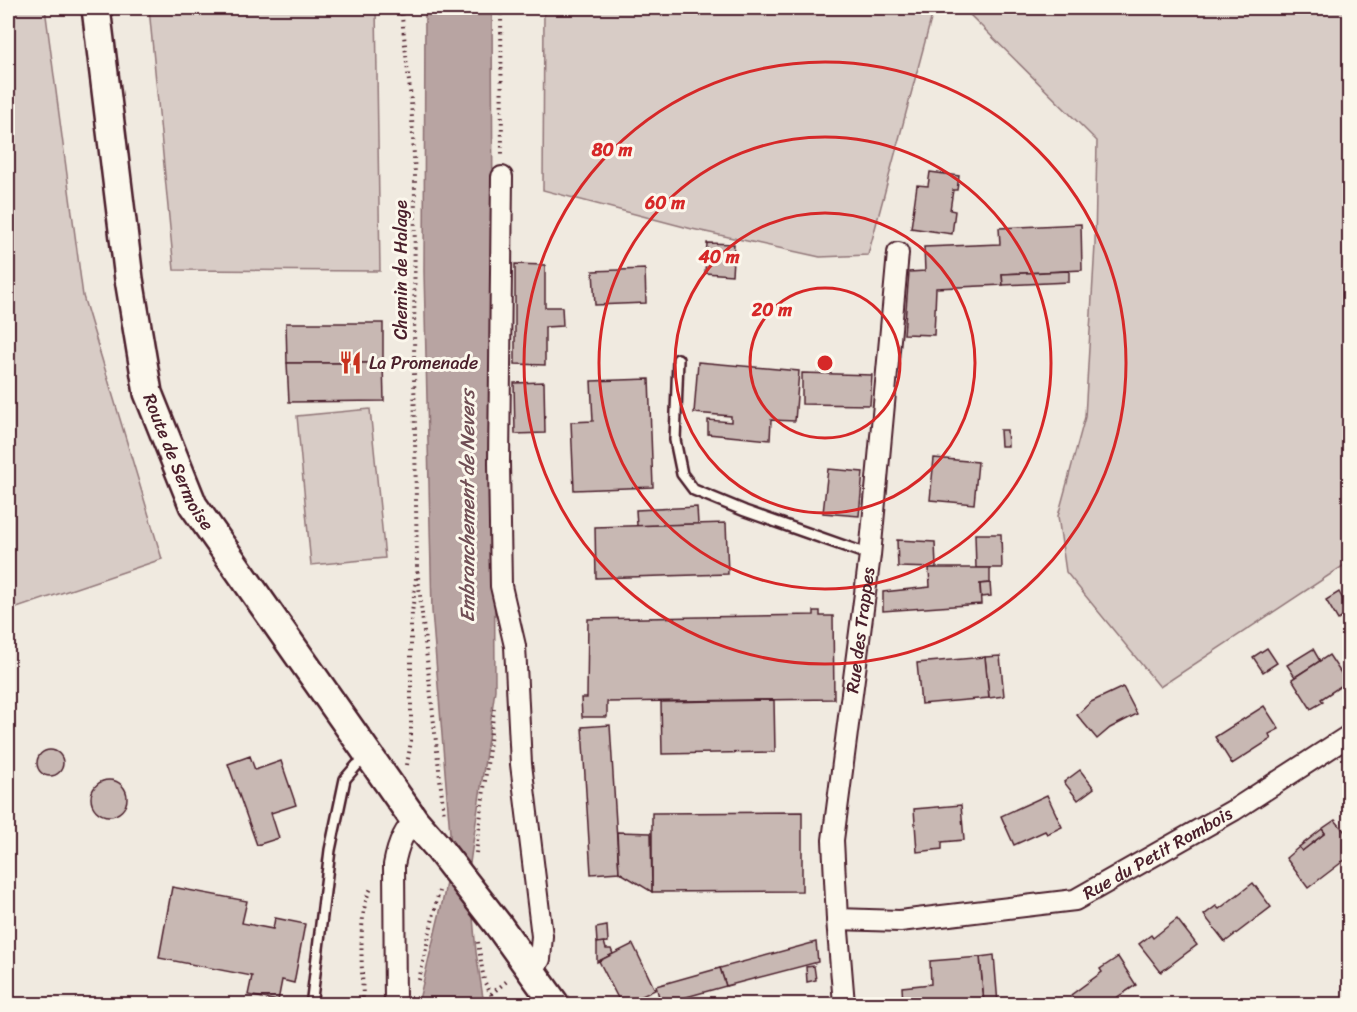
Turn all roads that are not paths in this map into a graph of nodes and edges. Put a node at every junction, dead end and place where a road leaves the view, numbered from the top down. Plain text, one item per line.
1 (96, 8) edge
2 (502, 177) road end
3 (898, 253) dead end
4 (678, 359) dead end
5 (870, 555) junction
6 (1350, 735) edge
7 (370, 756) junction
8 (415, 821) junction
9 (837, 919) junction
10 (531, 973) junction
11 (312, 998) dead end
12 (395, 1005) edge
13 (555, 1005) edge
14 (844, 1005) edge

1 - 7 main road, Route de Sermoise
2 - 10 street
3 - 5 street, Rue des Trappes
4 - 5 lane
5 - 9 street, Rue des Trappes
6 - 9 street, Rue du Petit Rombois
7 - 8 main road, Route de Sermoise
7 - 11 lane
8 - 10 main road, Route de Sermoise, bridge
8 - 12 street
9 - 14 street, Rue des Trappes
10 - 13 main road

